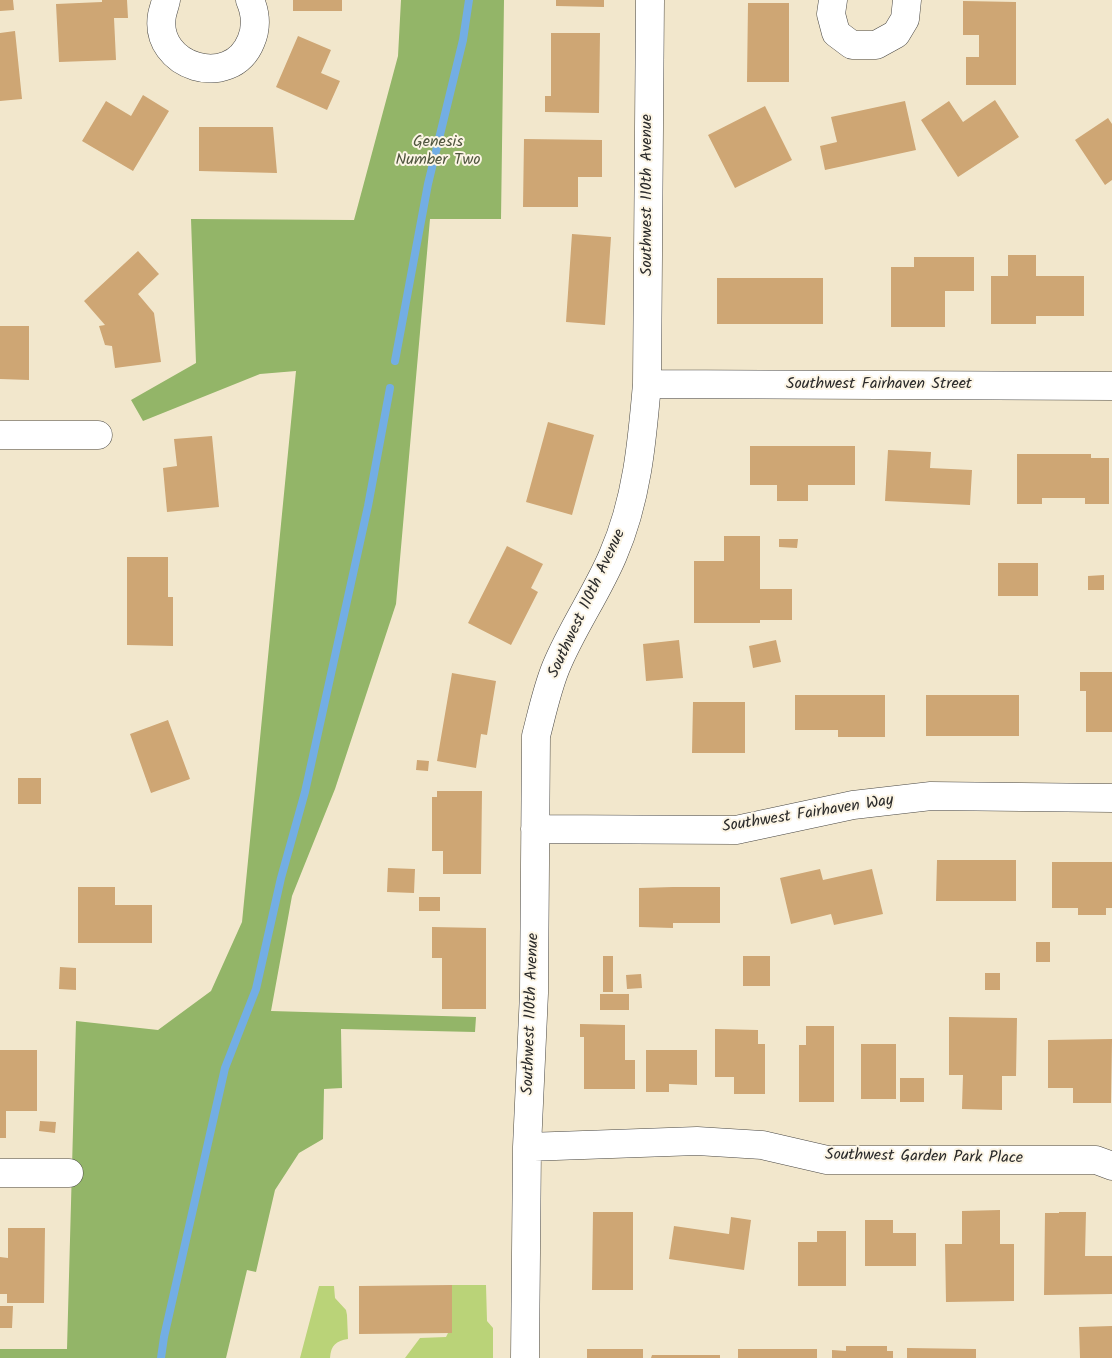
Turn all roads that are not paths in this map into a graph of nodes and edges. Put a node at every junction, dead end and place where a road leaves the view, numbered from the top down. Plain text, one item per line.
1 (166, 0) edge
2 (250, 0) edge
3 (650, 0) edge
4 (833, 0) edge
5 (907, 0) edge
6 (646, 384) junction
7 (1112, 386) edge
8 (98, 434) dead end
9 (0, 435) edge
10 (1112, 798) edge
11 (534, 829) junction
12 (527, 1147) junction
13 (1112, 1166) edge
14 (69, 1172) dead end
15 (0, 1173) edge
16 (525, 1358) edge

1 - 2 street
3 - 6 street, Southwest 110th Avenue
4 - 5 street
6 - 7 street, Southwest Fairhaven Street
6 - 11 street, Southwest 110th Avenue
8 - 9 street
10 - 11 street, Southwest Fairhaven Way
11 - 12 street, Southwest 110th Avenue
12 - 13 street, Southwest Garden Park Place
12 - 16 street, Southwest 110th Avenue
14 - 15 street

